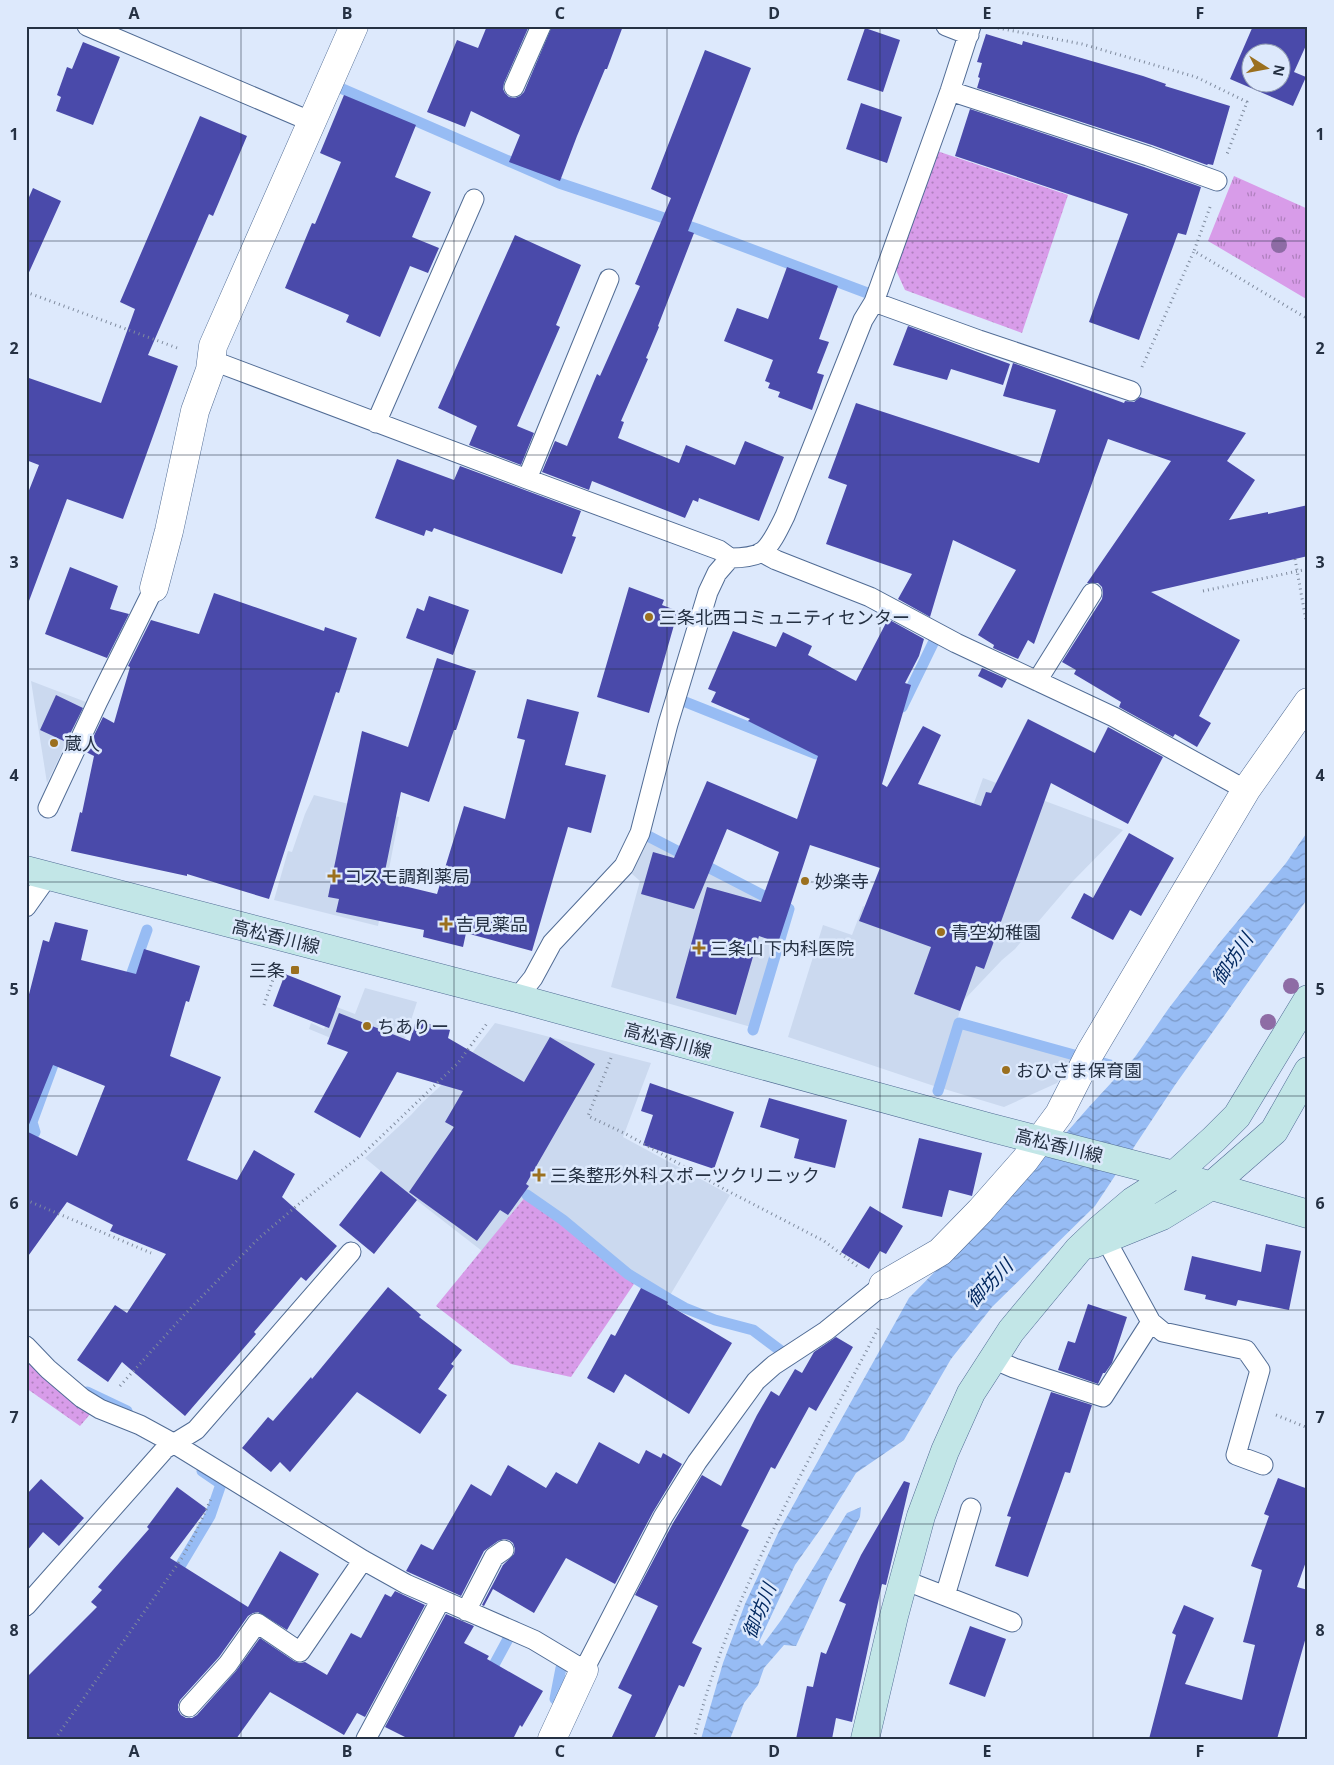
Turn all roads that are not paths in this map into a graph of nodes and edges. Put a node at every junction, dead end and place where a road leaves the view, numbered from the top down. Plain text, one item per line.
1 (87, 26) edge
2 (354, 26) edge
3 (541, 26) edge
4 (946, 26) edge
5 (970, 31) edge
6 (514, 87) dead end
7 (950, 91) junction
8 (312, 122) junction
9 (1217, 181) road end
10 (474, 198) dead end
11 (609, 279) dead end
12 (874, 302) junction
13 (211, 360) junction
14 (1131, 391) road end
15 (376, 423) junction
16 (527, 479) junction
17 (762, 552) junction
18 (730, 558) junction
19 (154, 588) joint
20 (1092, 593) dead end
21 (1037, 681) junction
22 (1308, 702) edge
23 (1246, 790) junction
24 (48, 808) dead end
25 (37, 873) edge
26 (26, 907) edge
27 (517, 998) junction
28 (1308, 999) edge
29 (1308, 1071) edge
30 (1044, 1142) junction
31 (1174, 1174) junction
32 (1211, 1186) junction
33 (1308, 1214) edge
34 (1103, 1233) junction
35 (351, 1252) dead end
36 (883, 1285) joint
37 (1151, 1322) junction
38 (26, 1346) edge
39 (993, 1359) junction
40 (173, 1443) junction
41 (1262, 1465) dead end
42 (971, 1508) dead end
43 (504, 1550) dead end
44 (363, 1560) junction
45 (904, 1580) junction
46 (945, 1596) junction
47 (440, 1600) junction
48 (26, 1606) edge
49 (466, 1611) junction
50 (1012, 1622) dead end
51 (584, 1670) junction
52 (189, 1707) dead end
53 (366, 1739) edge
54 (552, 1739) edge
55 (865, 1739) edge

1 - 8 lane
2 - 8 street
3 - 6 lane
4 - 5 lane
5 - 7 lane
7 - 9 lane
7 - 12 lane
8 - 13 street
10 - 15 lane
11 - 16 lane
12 - 14 lane
12 - 17 lane
13 - 15 lane
13 - 19 street
15 - 16 lane
16 - 18 lane
17 - 18 lane
17 - 21 lane
18 - 27 lane
19 - 24 lane
20 - 21 lane
21 - 23 lane
22 - 23 street
23 - 30 street
25 - 26 lane
25 - 27 main road, 高松香川線
27 - 30 main road, 高松香川線
28 - 31 main road
29 - 32 main road
30 - 31 main road, 高松香川線
30 - 36 street
31 - 32 main road, 高松香川線
31 - 34 main road
32 - 33 main road, 高松香川線
32 - 34 main road
34 - 37 lane
34 - 39 main road
35 - 40 lane
36 - 51 lane
37 - 39 lane
37 - 41 lane
38 - 40 lane
39 - 45 main road
40 - 44 lane
40 - 48 lane
42 - 46 lane
43 - 49 lane
44 - 47 lane
44 - 52 lane
45 - 46 lane
45 - 55 main road
46 - 50 lane
47 - 49 lane
47 - 53 lane
49 - 51 lane
51 - 54 street

